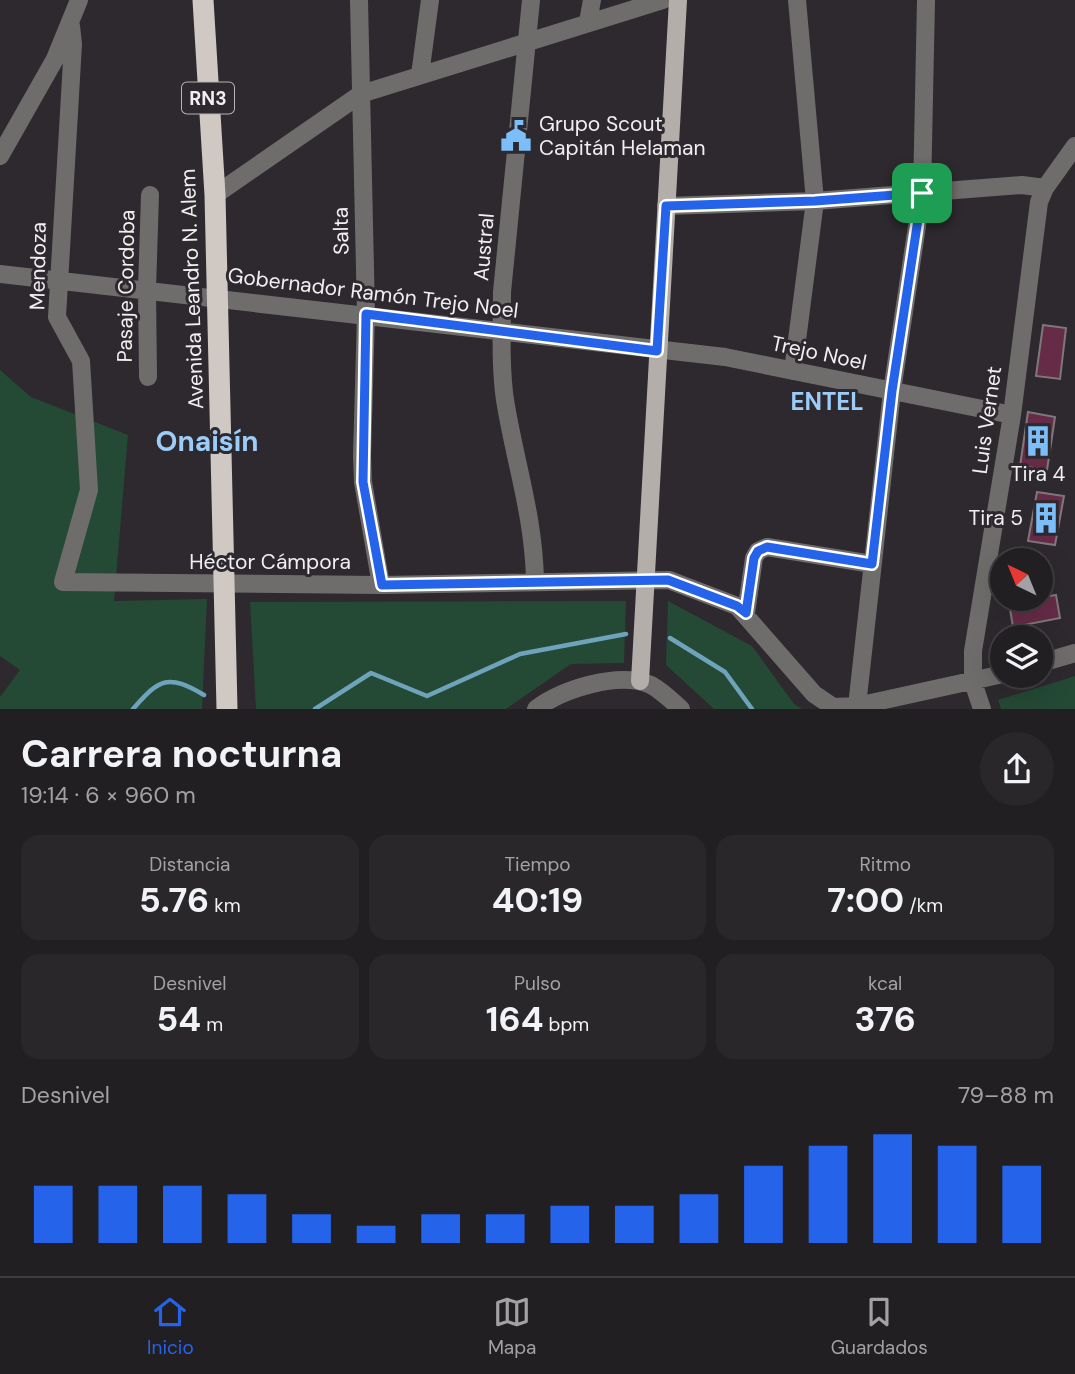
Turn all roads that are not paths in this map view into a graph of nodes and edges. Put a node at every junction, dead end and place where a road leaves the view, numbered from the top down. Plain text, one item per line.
1 (79, 0) edge
2 (203, 0) edge
3 (359, 0) edge
4 (430, 0) edge
5 (531, 0) edge
6 (592, 0) edge
7 (663, 0) edge
8 (678, 0) edge
9 (797, 0) edge
10 (926, 0) edge
11 (588, 22) junction
12 (71, 26) junction
13 (526, 41) junction
14 (420, 75) junction
15 (361, 94) junction
16 (1075, 146) edge
17 (0, 156) edge
18 (1045, 188) junction
19 (922, 193) junction
20 (150, 195) dead end
21 (215, 195) junction
22 (815, 201) junction
23 (666, 206) junction
24 (0, 274) edge
25 (57, 279) junction
26 (146, 289) junction
27 (217, 298) junction
28 (366, 314) junction
29 (502, 331) junction
30 (657, 351) junction
31 (793, 371) junction
32 (148, 377) dead end
33 (892, 391) junction
34 (1013, 415) junction
35 (872, 564) junction
36 (644, 580) junction
37 (536, 581) junction
38 (64, 582) joint
39 (382, 585) junction
40 (226, 586) junction
41 (746, 613) junction
42 (1075, 653) edge
43 (1053, 659) edge
44 (990, 677) edge
45 (640, 681) junction
46 (973, 682) junction
47 (856, 706) junction
48 (227, 707) edge
49 (536, 709) edge
50 (681, 709) edge
51 (982, 709) edge

1 - 12 street
2 - 21 highway, Avenida Leandro N. Alem / RN3
3 - 15 street, Salta
4 - 14 street
5 - 13 street, Austral
6 - 11 street
7 - 11 street
8 - 23 main road
9 - 22 street
10 - 19 street
11 - 13 street
12 - 17 street
12 - 25 street, Mendoza
13 - 14 street
13 - 29 street, Austral
14 - 15 street
15 - 21 street
15 - 28 street, Salta
16 - 18 street, Luis Vernet
18 - 19 street
18 - 34 street, Luis Vernet
19 - 22 street
19 - 33 street
20 - 26 street, Pasaje Cordoba
21 - 27 highway, Avenida Leandro N. Alem / RN3
22 - 23 street
22 - 31 street
23 - 30 main road
24 - 25 street, Gobernador Ramón Trejo Noel
25 - 26 street, Gobernador Ramón Trejo Noel
25 - 38 street, Mendoza
26 - 27 street, Gobernador Ramón Trejo Noel
26 - 32 street, Pasaje Cordoba
27 - 28 street, Gobernador Ramón Trejo Noel
27 - 40 highway, Avenida Leandro N. Alem / RN3
28 - 29 street, Gobernador Ramón Trejo Noel
28 - 39 street, Salta
29 - 30 street, Gobernador Ramón Trejo Noel
29 - 37 street, Austral
30 - 31 street, Trejo Noel
30 - 36 main road
31 - 33 street, Trejo Noel
33 - 34 street, Trejo Noel
33 - 35 street
34 - 46 street, Luis Vernet
35 - 41 street
35 - 47 street
36 - 37 street, Héctor Cámpora
36 - 41 street, Héctor Cámpora
36 - 45 main road
37 - 39 street, Héctor Cámpora
38 - 40 street, Héctor Cámpora
39 - 40 street, Héctor Cámpora
40 - 48 highway, Avenida Leandro N. Alem / RN3
41 - 47 street
42 - 43 street
44 - 46 street
45 - 49 street
45 - 50 street
46 - 47 street
46 - 51 street, Luis Vernet

